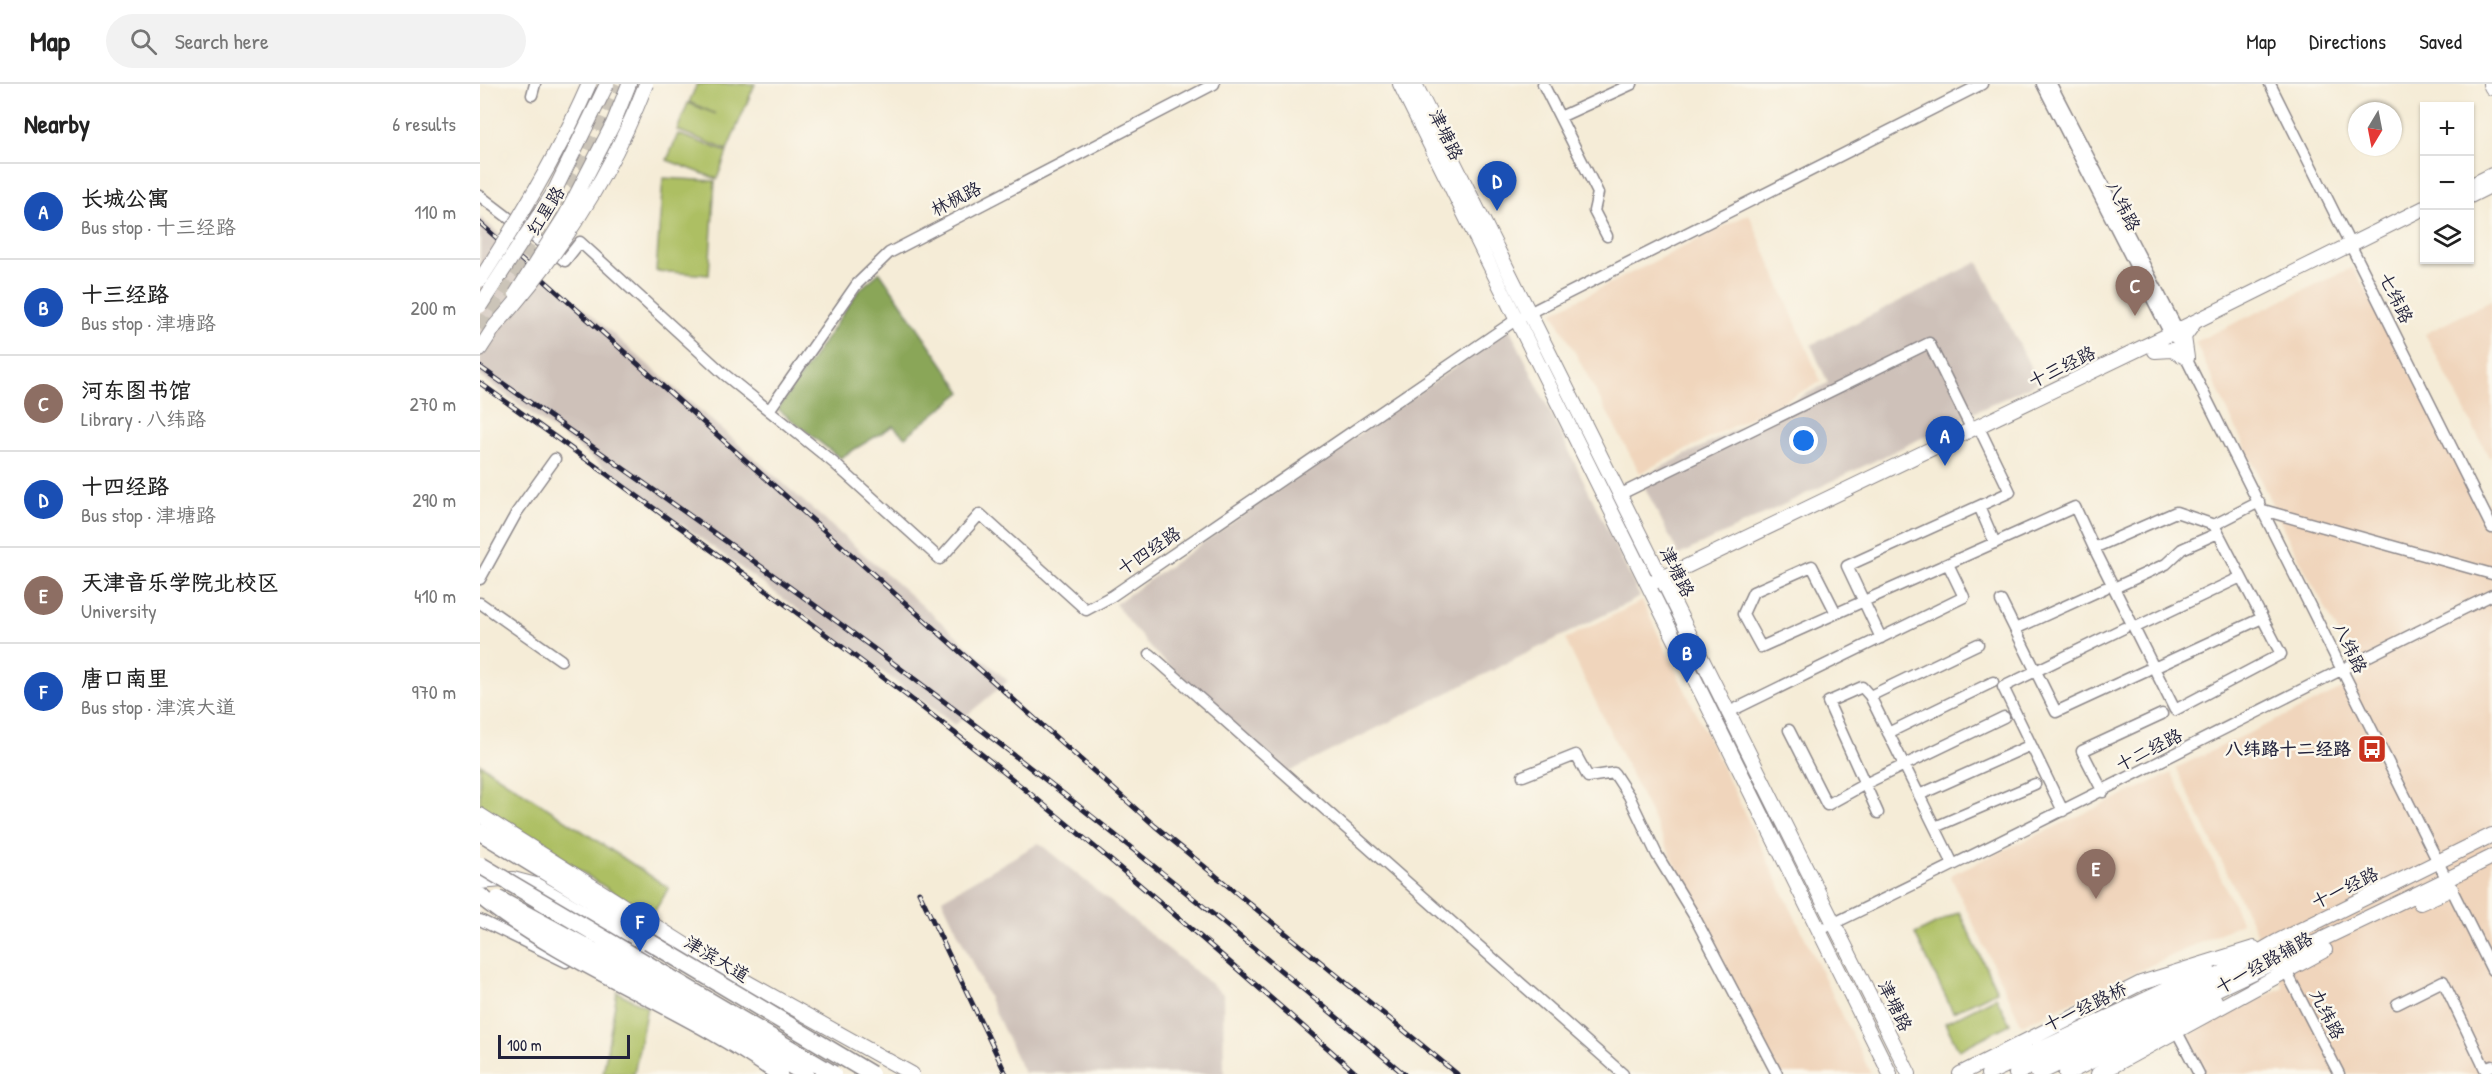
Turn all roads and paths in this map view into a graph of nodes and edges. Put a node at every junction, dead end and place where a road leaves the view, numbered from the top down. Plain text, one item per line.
1 (589, 84) edge
2 (607, 84) edge
3 (629, 84) edge
4 (646, 84) edge
5 (1214, 84) edge
6 (1400, 84) edge
7 (1543, 84) edge
8 (1632, 84) edge
9 (1982, 84) edge
10 (2042, 84) edge
11 (2051, 84) edge
12 (2270, 84) edge
13 (1419, 85) edge
14 (1560, 117) junction
15 (573, 157) junction
16 (2492, 175) edge
17 (2474, 184) edge
18 (2492, 185) edge
19 (2474, 194) edge
20 (480, 196) edge
21 (2420, 210) edge
22 (2420, 220) edge
23 (1607, 236) dead end
24 (2353, 248) junction
25 (498, 252) junction
26 (480, 280) edge
27 (480, 306) edge
28 (1523, 316) junction
29 (495, 326) junction
30 (2177, 335) junction
31 (480, 349) edge
32 (2155, 351) junction
33 (2187, 358) junction
34 (770, 410) junction
35 (1977, 432) junction
36 (555, 459) dead end
37 (1619, 495) junction
38 (1979, 506) junction
39 (2261, 506) junction
40 (2492, 528) edge
41 (2216, 529) junction
42 (1995, 543) junction
43 (2094, 548) junction
44 (1641, 556) junction
45 (1948, 564) junction
46 (1695, 568) junction
47 (2492, 574) edge
48 (2241, 577) junction
49 (480, 579) edge
50 (1658, 583) junction
51 (2110, 588) junction
52 (2492, 595) edge
53 (1864, 601) junction
54 (2001, 601) dead end
55 (480, 603) edge
56 (1836, 614) junction
57 (2262, 618) junction
58 (2129, 628) junction
59 (2014, 629) junction
60 (1881, 638) junction
61 (1978, 644) dead end
62 (1150, 654) dead end
63 (561, 660) dead end
64 (2151, 669) junction
65 (2342, 669) junction
66 (2036, 673) junction
67 (1993, 682) dead end
68 (1870, 696) junction
69 (1727, 713) junction
70 (2162, 714) dead end
71 (2004, 717) dead end
72 (1789, 730) dead end
73 (1888, 733) junction
74 (2031, 745) junction
75 (1903, 764) junction
76 (1524, 776) dead end
77 (1865, 784) junction
78 (2035, 784) dead end
79 (2103, 792) junction
80 (1919, 795) junction
81 (2063, 811) junction
82 (1878, 813) dead end
83 (480, 815) edge
84 (1935, 827) junction
85 (480, 832) edge
86 (2492, 835) edge
87 (480, 845) edge
88 (2492, 857) edge
89 (2437, 863) junction
90 (1953, 864) junction
91 (481, 870) edge
92 (2448, 885) junction
93 (480, 891) edge
94 (480, 896) edge
95 (480, 920) edge
96 (1834, 923) junction
97 (1820, 930) junction
98 (648, 940) junction
99 (2276, 942) junction
100 (2308, 948) junction
101 (2285, 969) junction
102 (2492, 970) edge
103 (2217, 981) junction
104 (2397, 1004) dead end
105 (792, 1009) junction
106 (787, 1031) junction
107 (2177, 1032) junction
108 (2492, 1066) edge
109 (773, 1074) edge
110 (779, 1074) edge
111 (805, 1074) edge
112 (833, 1074) edge
113 (855, 1074) edge
114 (871, 1074) edge
115 (912, 1074) edge
116 (1623, 1074) edge
117 (1777, 1074) edge
118 (1890, 1074) edge
119 (1909, 1074) edge
120 (1960, 1074) edge
121 (1988, 1074) edge
122 (2016, 1074) edge
123 (2038, 1074) edge
124 (2066, 1074) edge
125 (2098, 1074) edge
126 (2199, 1074) edge
127 (2339, 1074) edge

1 - 25 main road, bridge
2 - 15 main road, 红星路, bridge
3 - 29 main road, 红星路, bridge
4 - 29 main road, bridge
5 - 34 street, 林枫路
6 - 28 main road, 津塘路
7 - 14 street
8 - 14 street
9 - 28 street, 十四经路
10 - 30 street, 八纬路
11 - 30 street, 八纬路
12 - 24 street, 七纬路
13 - 28 main road, 津塘路
14 - 23 street
15 - 25 main road, bridge
15 - 27 main road, 红星路, bridge
16 - 17 main road
18 - 19 main road
20 - 34 street
21 - 24 main road, 十三经路
22 - 24 main road, 十三经路
24 - 30 main road, 十三经路
24 - 30 main road, 十三经路
24 - 40 street, 七纬路
25 - 26 main road, bridge
28 - 34 street, 十四经路
28 - 37 main road, 津塘路
28 - 44 main road, 津塘路
29 - 31 main road, 红星路
30 - 32 main road, 十三经路
30 - 33 main road
30 - 35 main road, 十三经路
32 - 33 main road
32 - 35 main road, 十三经路
33 - 39 street, 八纬路
35 - 37 street
35 - 38 street
35 - 46 main road, 十三经路
36 - 49 street
37 - 44 main road, 津塘路
38 - 42 street
38 - 53 street
39 - 41 street
39 - 47 street
39 - 65 street, 八纬路
41 - 43 street
41 - 48 street
41 - 51 street
42 - 43 street
42 - 45 street
43 - 51 street
44 - 46 main road
44 - 50 main road, 津塘路
45 - 53 street
45 - 60 street
46 - 50 main road, 十三经路
48 - 57 street
48 - 58 street
50 - 69 main road, 津塘路
50 - 97 main road, 津塘路
51 - 58 street
51 - 59 street
52 - 65 street, 十二经路
53 - 56 street
53 - 60 street
54 - 59 street
55 - 63 street
56 - 56 street
57 - 64 street
57 - 64 street
58 - 64 street
58 - 66 street
59 - 66 street
60 - 69 street
61 - 68 street
62 - 116 street
64 - 66 street
65 - 79 street, 十二经路
65 - 89 street, 八纬路
66 - 74 street
67 - 73 street
68 - 73 street
68 - 77 street
69 - 96 main road, 津塘路
70 - 79 street
71 - 75 street
72 - 77 street
73 - 75 street
74 - 80 street
74 - 81 street
75 - 77 street
75 - 80 street
76 - 117 street
77 - 82 street
78 - 84 street
79 - 81 street, 十二经路
80 - 84 street
81 - 90 street, 十二经路
83 - 105 main road
84 - 90 street
85 - 98 highway
86 - 89 main road, 十一经路
87 - 98 highway, 津滨大道
88 - 92 main road, 十一经路
89 - 92 street, 八纬路
89 - 99 main road, 十一经路
90 - 96 street, 十二经路
91 - 106 main road
91 - 112 highway, bridge
92 - 100 main road, 十一经路
92 - 101 main road, 十一经路辅路
92 - 102 street, 八纬路
93 - 111 highway, bridge
94 - 110 highway, bridge
95 - 109 street
96 - 97 street, 十二经路
96 - 119 main road, 津塘路
97 - 118 main road, 津塘路
98 - 114 highway, 津滨大道, bridge
99 - 103 main road, 十一经路
99 - 120 main road, 十一经路辅路
99 - 121 main road, 十一经路桥
100 - 103 main road, 十一经路
100 - 124 main road
101 - 107 main road, 十一经路辅路
101 - 127 street, 九纬路
103 - 122 main road, 十一经路桥
103 - 123 main road
104 - 108 street
105 - 106 street
105 - 115 main road
106 - 110 street
106 - 113 main road
107 - 125 main road, 十一经路辅路
107 - 126 street

